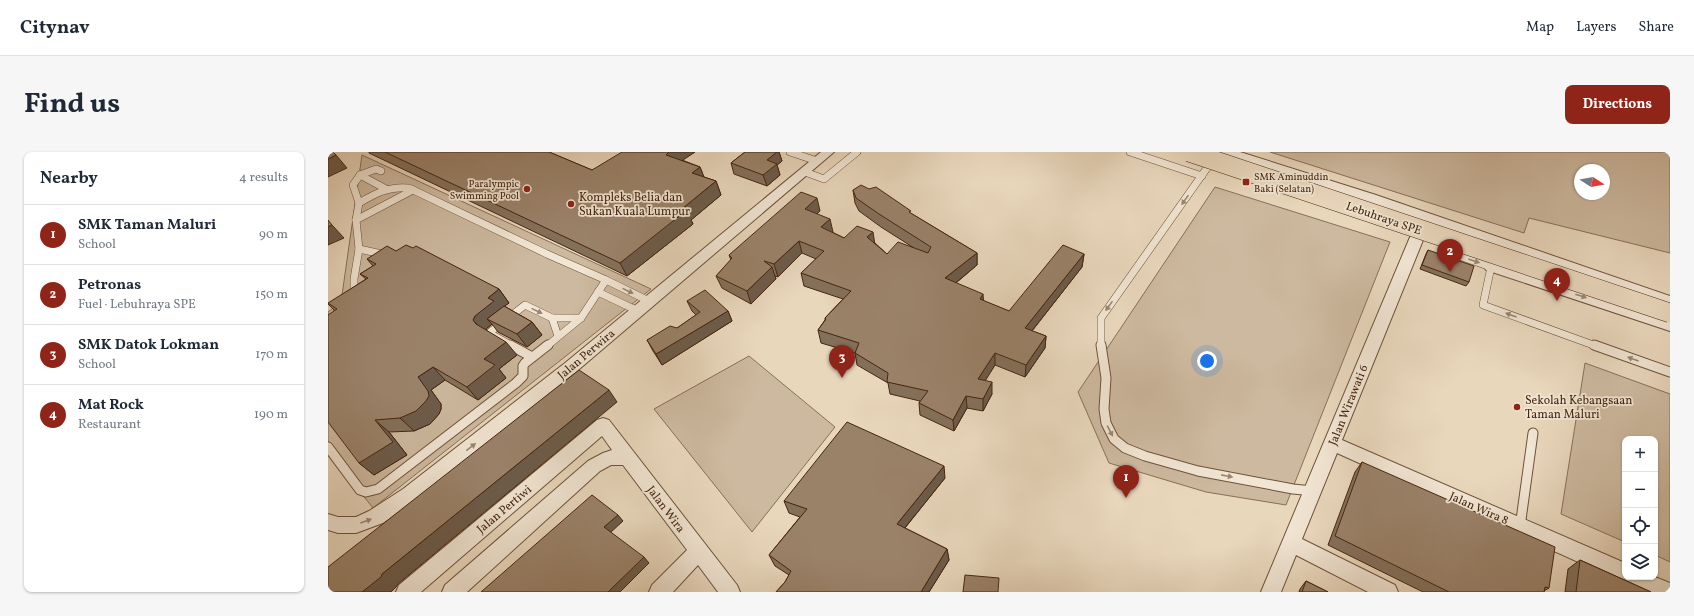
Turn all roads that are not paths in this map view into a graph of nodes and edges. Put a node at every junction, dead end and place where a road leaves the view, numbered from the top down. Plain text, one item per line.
1 (790, 152) edge
2 (828, 152) edge
3 (857, 152) edge
4 (1130, 152) edge
5 (1189, 152) edge
6 (1193, 152) edge
7 (1218, 155) edge
8 (817, 161) junction
9 (381, 171) dead end
10 (805, 172) junction
11 (360, 175) junction
12 (1202, 176) junction
13 (386, 189) junction
14 (413, 190) junction
15 (359, 203) junction
16 (356, 220) junction
17 (1424, 223) junction
18 (1462, 236) junction
19 (359, 249) junction
20 (384, 260) edge
21 (1491, 267) junction
22 (366, 272) edge
23 (354, 279) junction
24 (606, 280) junction
25 (598, 292) junction
26 (649, 301) junction
27 (354, 302) edge
28 (1670, 303) edge
29 (1670, 310) edge
30 (638, 311) junction
31 (1670, 313) edge
32 (552, 318) junction
33 (581, 318) junction
34 (1670, 325) edge
35 (558, 336) junction
36 (532, 357) junction
37 (1670, 372) edge
38 (603, 425) joint
39 (1534, 433) dead end
40 (1332, 443) junction
41 (328, 447) edge
42 (628, 457) junction
43 (1313, 491) junction
44 (328, 522) edge
45 (1520, 527) junction
46 (1291, 543) junction
47 (698, 551) junction
48 (1622, 572) edge
49 (1641, 580) edge
50 (406, 592) edge
51 (452, 592) edge
52 (659, 592) edge
53 (730, 592) edge
54 (1271, 592) edge
55 (1388, 592) edge
56 (1668, 592) edge

1 - 8 lane
2 - 8 street, Jalan Perwira
3 - 10 lane
4 - 12 lane
5 - 31 highway, Lebuhraya SPE, bridge
6 - 7 street
7 - 12 lane
7 - 17 street
7 - 28 highway, Lebuhraya SPE
8 - 10 street, Jalan Perwira
9 - 11 lane
10 - 26 street, Jalan Perwira
11 - 13 lane
11 - 15 lane
12 -> 43 lane
13 - 14 lane
13 - 15 lane
14 - 16 lane
14 - 24 lane
15 - 16 lane
16 - 19 lane
17 - 18 street
17 - 40 street, Jalan Wirawati 6
18 -> 21 lane
18 - 28 street
18 - 29 street
19 - 20 lane
19 - 23 lane
21 -> 34 street
37 -> 21 lane
22 - 23 lane
23 - 27 lane
24 - 25 lane
24 -> 26 lane
25 - 30 lane
25 - 33 lane
26 - 30 street, Jalan Perwira
44 -> 30 street, Jalan Perwira
32 - 33 lane
32 - 35 lane
36 -> 32 lane
33 - 35 lane
35 - 36 lane
36 - 41 lane
38 - 42 street, Jalan Wira
38 - 50 street, Jalan Pertiwi
39 - 45 lane
40 - 43 street, Jalan Wirawati 6
40 - 45 street, Jalan Wira 8
42 - 47 street, Jalan Wira
42 - 51 street
43 - 46 street, Jalan Wirawati 6
45 - 48 street, Jalan Wira 8
46 - 54 street, Jalan Wirawati 6
46 - 55 street
47 - 52 street
47 - 53 street, Jalan Wira
49 - 56 street

